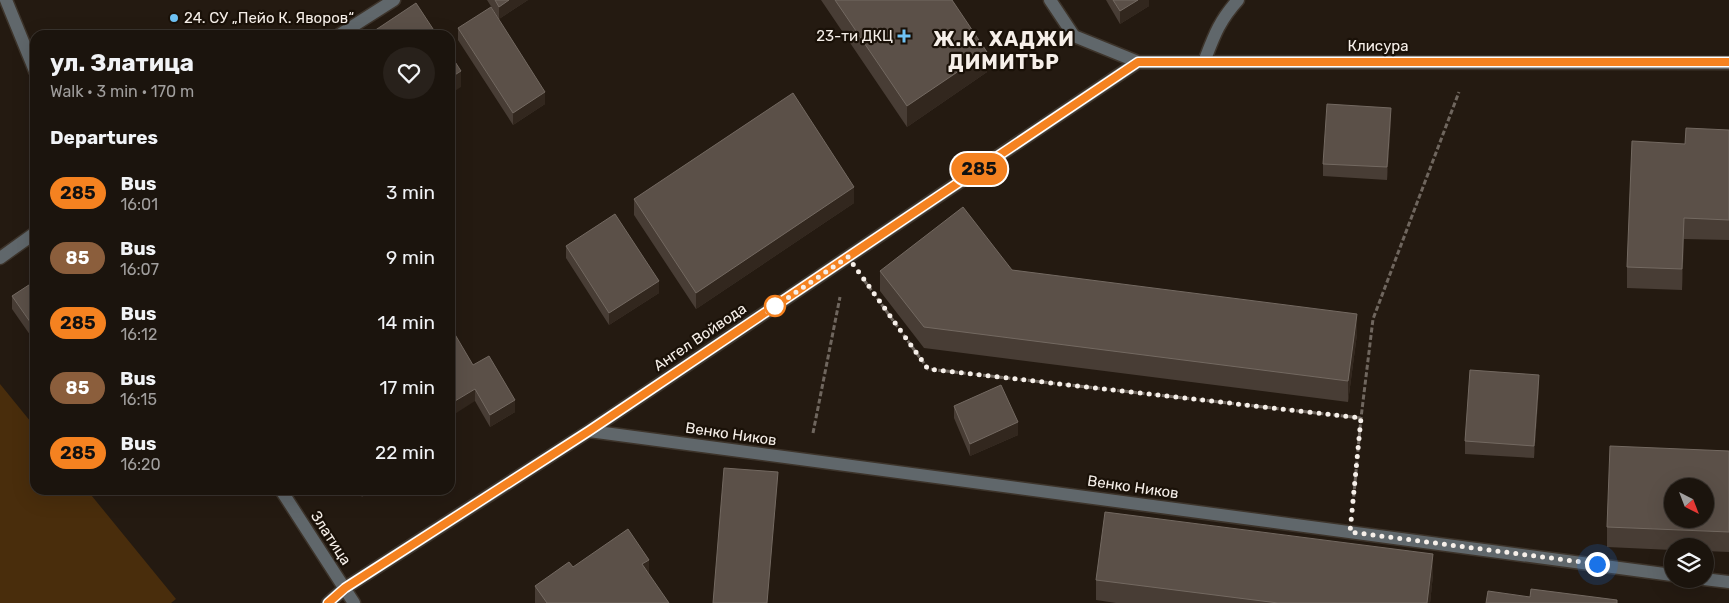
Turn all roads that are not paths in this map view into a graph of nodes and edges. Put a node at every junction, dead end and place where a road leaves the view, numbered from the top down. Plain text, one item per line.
1 (6, 0) edge
2 (394, 0) edge
3 (1050, 0) edge
4 (1238, 0) edge
5 (347, 30) edge
6 (30, 59) edge
7 (1138, 62) junction
8 (1204, 62) junction
9 (1729, 62) edge
10 (30, 236) edge
11 (0, 258) edge
12 (589, 431) junction
13 (284, 495) edge
14 (1664, 573) edge
15 (1714, 580) edge
16 (1729, 582) edge
17 (345, 588) junction
18 (328, 603) edge
19 (354, 603) edge

1 - 6 street
2 - 5 street
3 - 7 street, Клисура
4 - 8 street
7 - 8 street, Клисура
7 - 12 street, Ангел Войвода
8 - 9 street, Клисура
10 - 11 street
12 - 14 street, Венко Ников
12 - 17 street, Ангел Войвода
13 - 17 street, Златица
15 - 16 street
17 - 18 street, Ангел Войвода
17 - 19 street, Златица

